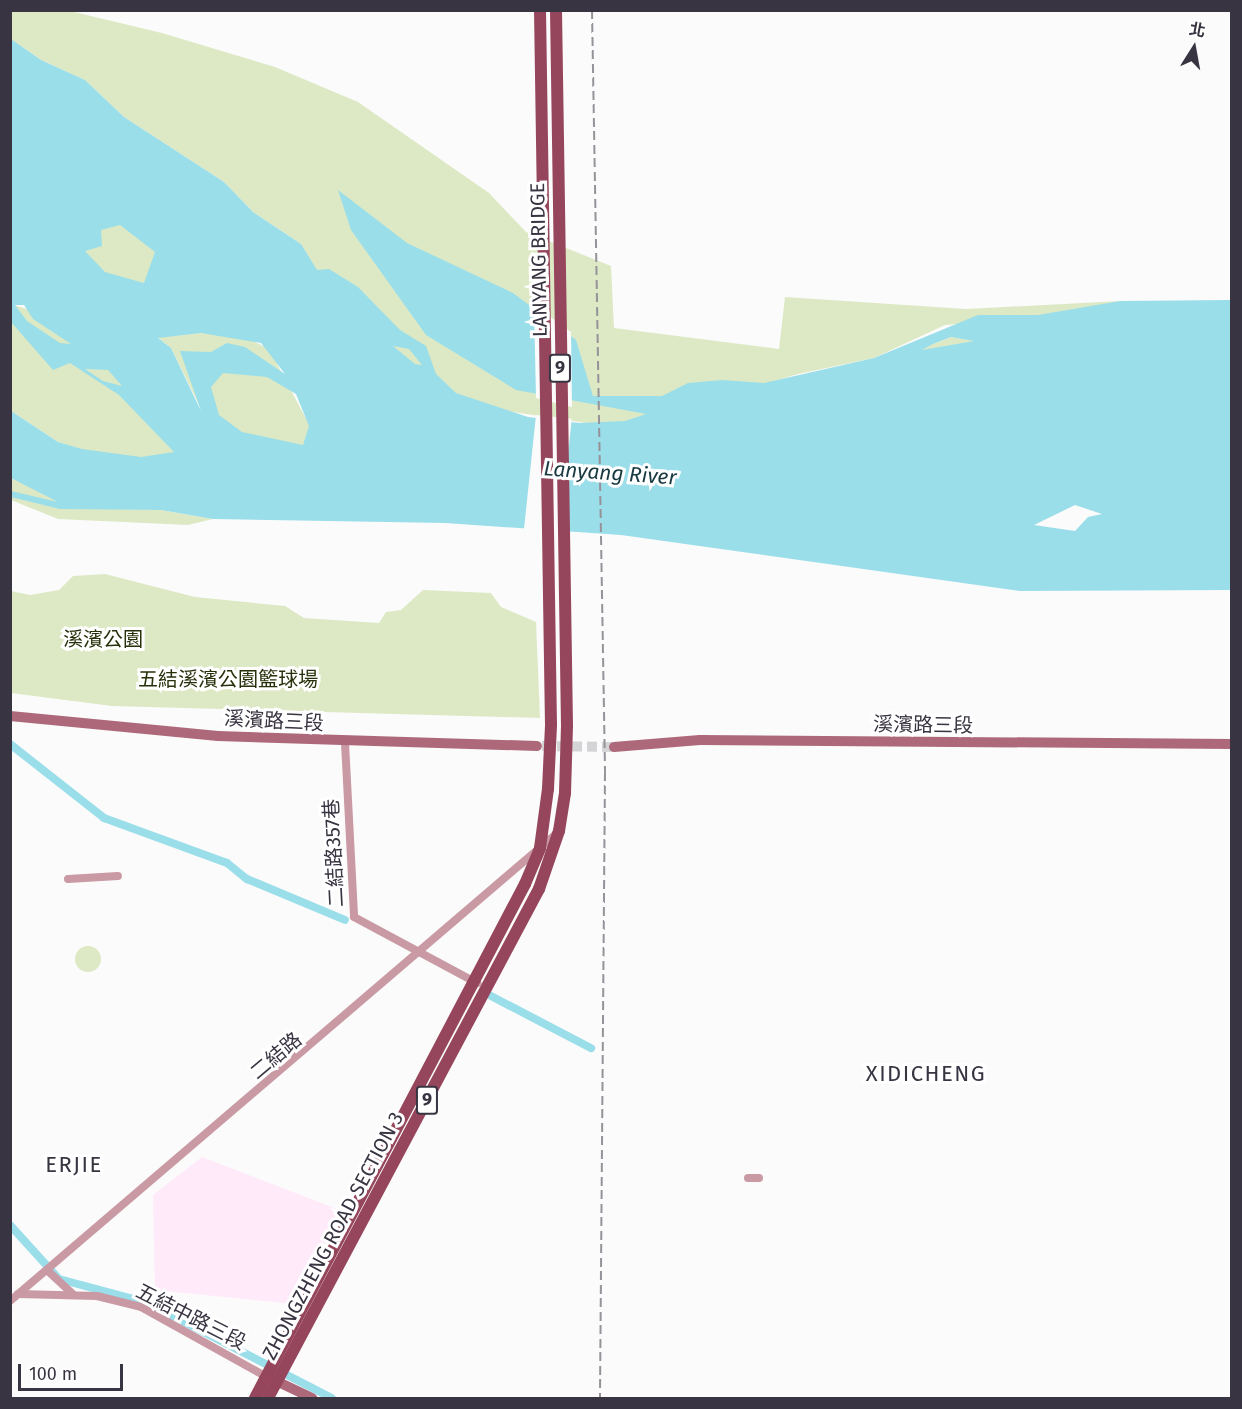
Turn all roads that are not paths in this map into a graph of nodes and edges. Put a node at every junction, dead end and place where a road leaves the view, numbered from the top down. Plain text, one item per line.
1 (540, 10) edge
2 (556, 10) edge
3 (10, 716) edge
4 (551, 725) joint
5 (567, 726) joint
6 (345, 743) junction
7 (1232, 744) edge
8 (537, 746) tunnel mouth
9 (614, 747) tunnel mouth
10 (559, 831) junction
11 (540, 848) junction
12 (118, 876) dead end
13 (68, 879) dead end
14 (420, 955) junction
15 (474, 982) junction
16 (486, 988) junction
17 (748, 1178) dead end
18 (759, 1178) dead end
19 (345, 1243) junction
20 (51, 1269) junction
21 (14, 1294) edge
22 (74, 1295) junction
23 (10, 1301) edge
24 (272, 1379) junction
25 (255, 1398) edge
26 (268, 1398) edge
27 (312, 1398) edge

1 - 4 main road, LANYANG BRIDGE / 9
2 - 5 main road, LANYANG BRIDGE / 9
3 - 6 street, 溪濱路三段
4 - 11 main road, ZHONGZHENG ROAD SECTION 3 / 9, bridge
5 - 10 main road, ZHONGZHENG ROAD SECTION 3 / 9, bridge
6 - 8 street, 溪濱路三段
6 - 14 street, 二結路357巷
7 - 9 street, 溪濱路三段
10 - 11 street, 二結路
10 - 16 main road, ZHONGZHENG ROAD SECTION 3 / 9
11 - 14 street, 二結路
11 - 15 main road, ZHONGZHENG ROAD SECTION 3 / 9
12 - 13 street
14 - 15 street, 二結路357巷
14 - 20 street, 二結路
15 - 16 street, 二結路357巷
15 - 19 main road, ZHONGZHENG ROAD SECTION 3 / 9
16 - 19 main road, ZHONGZHENG ROAD SECTION 3 / 9
17 - 18 street
19 - 24 main road, ZHONGZHENG ROAD SECTION 3 / 9
20 - 21 street, 二結路
20 - 22 street
21 - 22 street, 五結中路三段
21 - 23 street, 二結路
22 - 24 street, 五結中路三段
24 - 25 main road, ZHONGZHENG ROAD SECTION 3 / 9
24 - 26 main road, ZHONGZHENG ROAD SECTION 3 / 9
24 - 27 street, 五結中路三段

